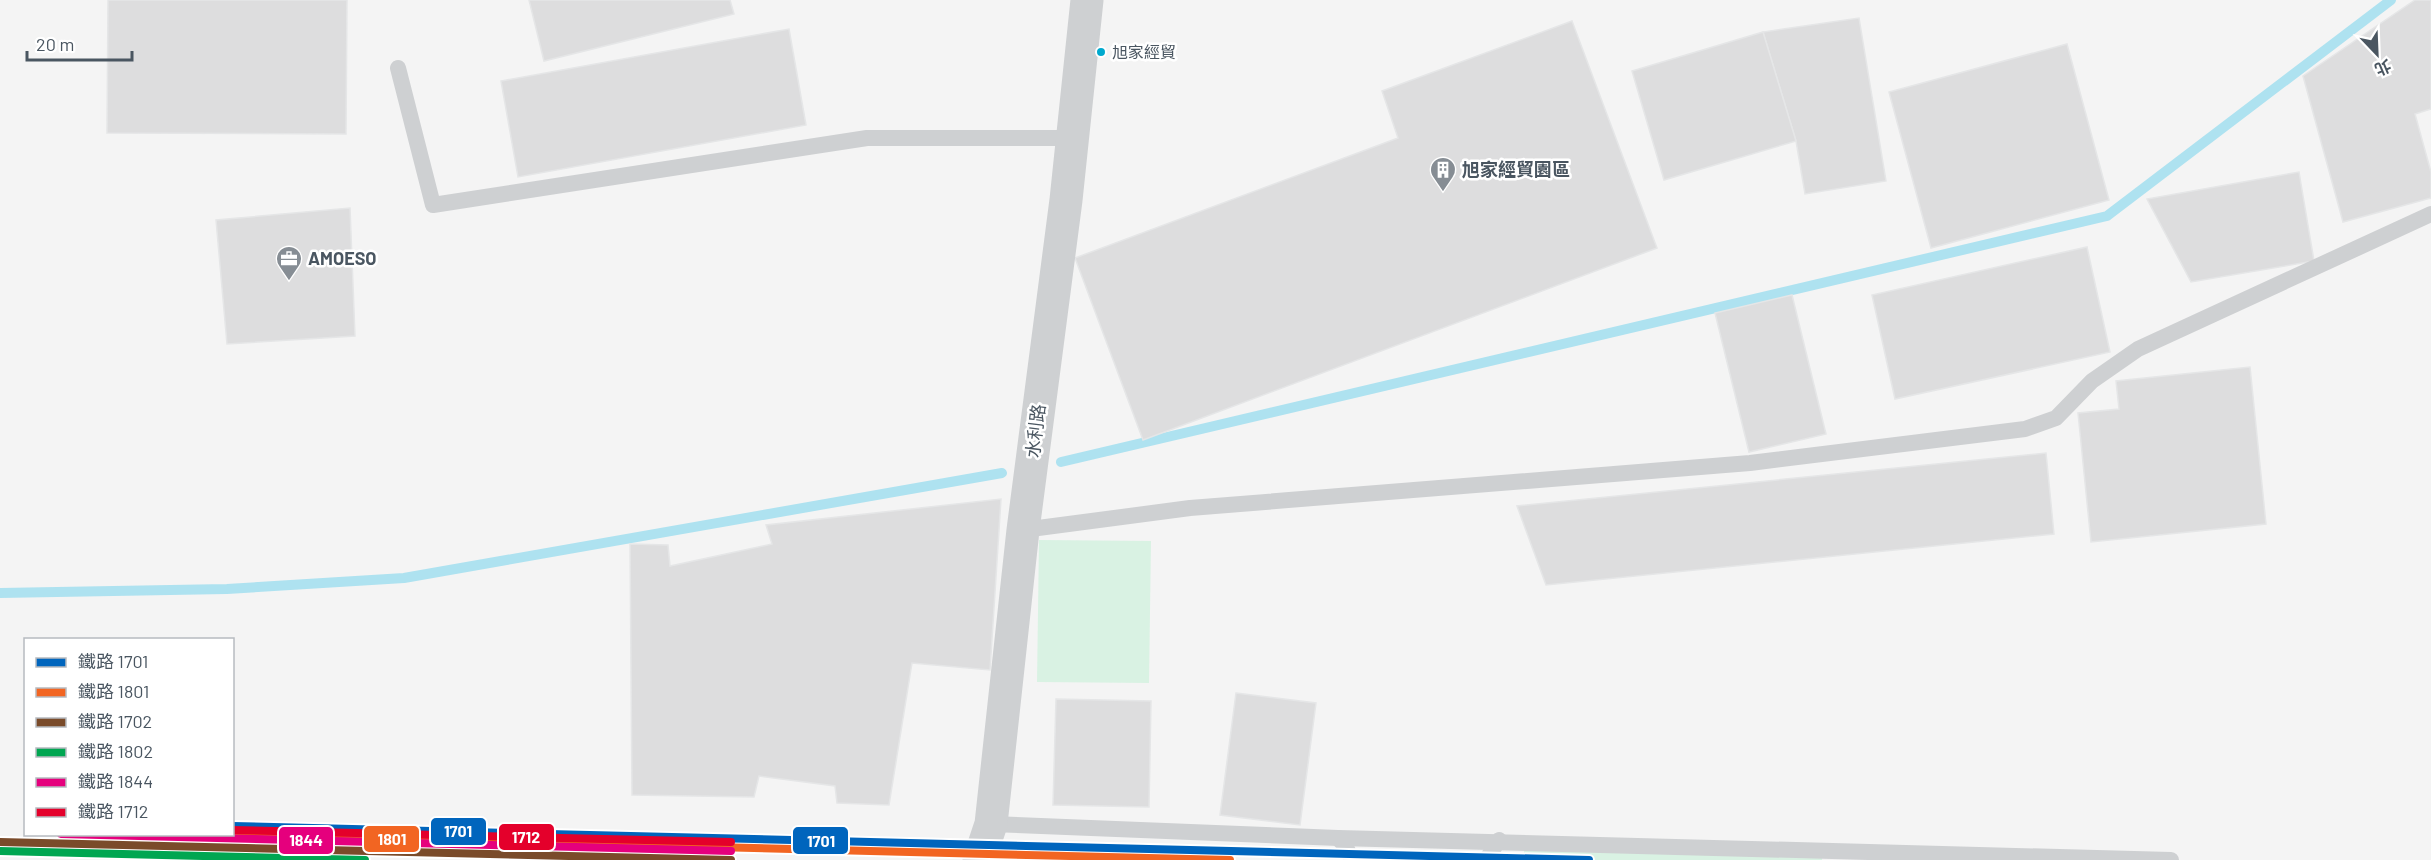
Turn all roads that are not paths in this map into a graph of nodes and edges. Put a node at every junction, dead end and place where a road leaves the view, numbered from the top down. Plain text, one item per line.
1 (1087, 0) edge
2 (398, 68) dead end
3 (1072, 138) junction
4 (2431, 214) edge
5 (1023, 530) junction
6 (991, 824) junction
7 (1338, 837) junction
8 (1499, 840) junction
9 (1866, 856) edge
10 (2003, 858) edge
11 (979, 860) edge
12 (1352, 860) edge
13 (1486, 860) edge
14 (2172, 860) edge

1 - 3 street, 水利路
2 - 3 lane
3 - 5 street, 水利路
4 - 5 lane
5 - 6 street, 水利路
6 - 7 lane
6 - 11 street, 水利路
7 - 8 lane
7 - 12 lane
8 - 9 lane
8 - 13 lane
9 - 10 lane
10 - 14 lane

